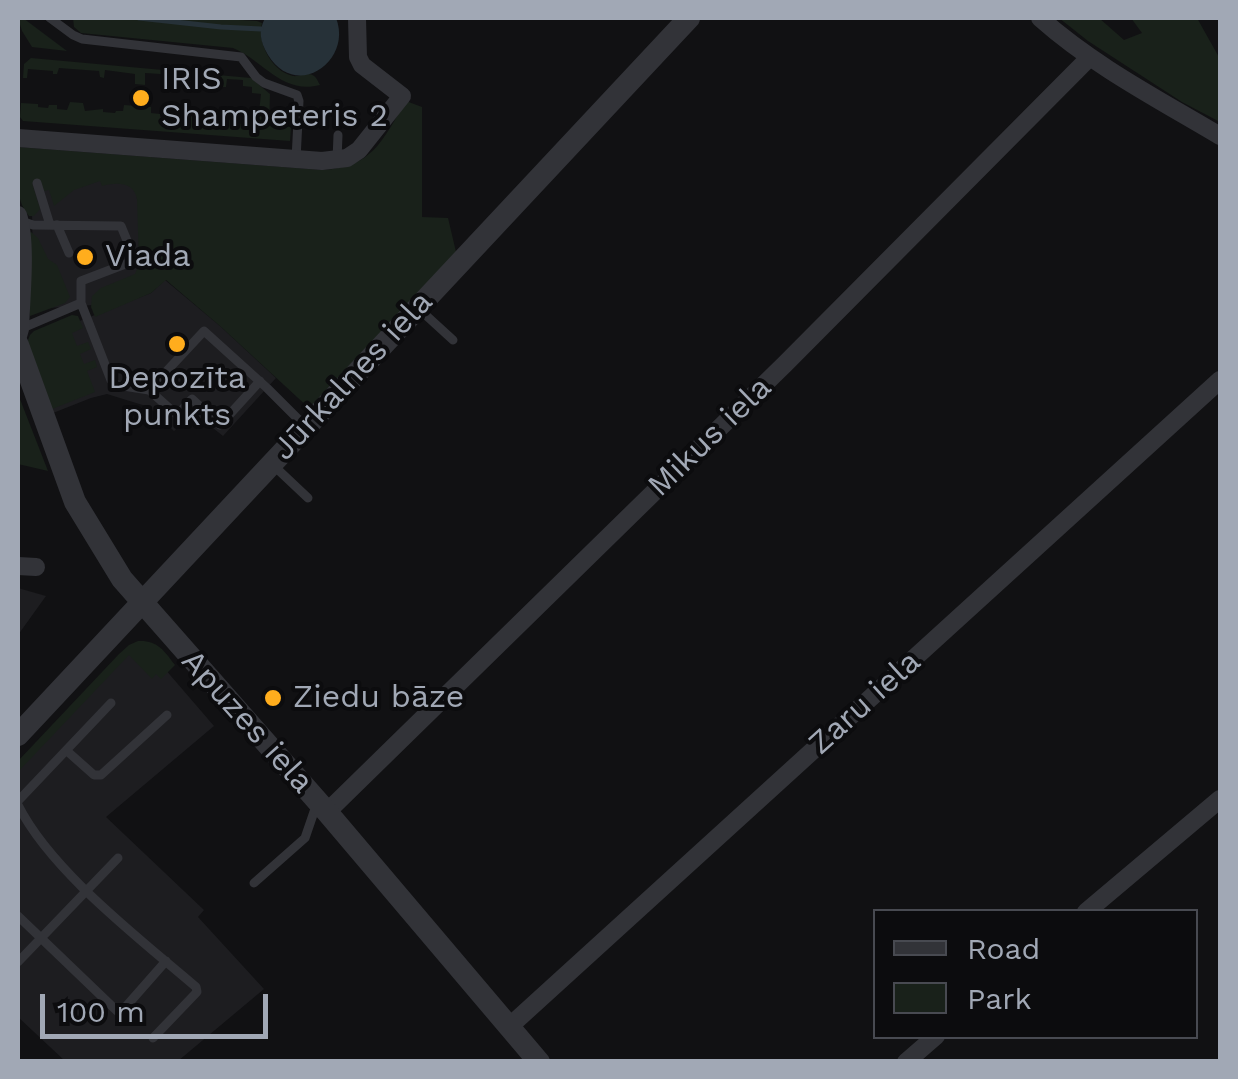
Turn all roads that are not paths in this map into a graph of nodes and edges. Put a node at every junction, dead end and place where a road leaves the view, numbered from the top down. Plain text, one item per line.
1 (50, 18) edge
2 (356, 18) edge
3 (688, 18) edge
4 (1040, 18) edge
5 (1089, 58) junction
6 (338, 136) dead end
7 (1220, 136) edge
8 (18, 138) edge
9 (296, 159) junction
10 (337, 160) junction
11 (37, 183) dead end
12 (19, 218) edge
13 (54, 225) junction
14 (69, 253) dead end
15 (81, 304) junction
16 (418, 308) junction
17 (18, 337) edge
18 (453, 340) dead end
19 (1220, 380) edge
20 (260, 381) junction
21 (149, 390) junction
22 (306, 427) junction
23 (272, 464) junction
24 (308, 498) dead end
25 (140, 602) junction
26 (111, 703) dead end
27 (167, 715) dead end
28 (18, 735) edge
29 (67, 751) junction
30 (1220, 800) edge
31 (18, 803) edge
32 (322, 807) junction
33 (118, 858) dead end
34 (254, 884) dead end
35 (88, 892) junction
36 (1090, 909) edge
37 (18, 916) edge
38 (41, 939) junction
39 (166, 960) junction
40 (18, 962) edge
41 (510, 1026) junction
42 (153, 1038) dead end
43 (933, 1039) edge
44 (539, 1062) edge
45 (906, 1062) edge

1 - 9 lane
2 - 10 street
3 - 16 street, Jūrkalnes iela
4 - 5 street
5 - 7 street
5 - 32 street, Mikus iela
6 - 10 lane
8 - 9 street
9 - 10 street
11 - 13 lane
12 - 13 lane
12 - 17 street, Apuzes iela
13 - 14 lane
13 - 15 lane
15 - 17 lane
15 - 21 lane
16 - 18 lane
16 - 22 street, Jūrkalnes iela
17 - 25 street, Apuzes iela
19 - 41 street, Zaru iela
20 - 21 lane
20 - 21 lane
20 - 22 lane
22 - 23 street, Jūrkalnes iela
23 - 24 lane
23 - 25 street, Jūrkalnes iela
25 - 28 street, Jūrkalnes iela
25 - 32 street, Apuzes iela
26 - 29 lane
27 - 29 lane
29 - 31 lane
30 - 36 street
31 - 35 lane
32 - 34 lane
32 - 41 street, Apuzes iela
33 - 35 lane
35 - 38 lane
35 - 39 lane
37 - 38 lane
38 - 39 lane
38 - 40 lane
39 - 42 lane
41 - 44 street, Apuzes iela
43 - 45 street

